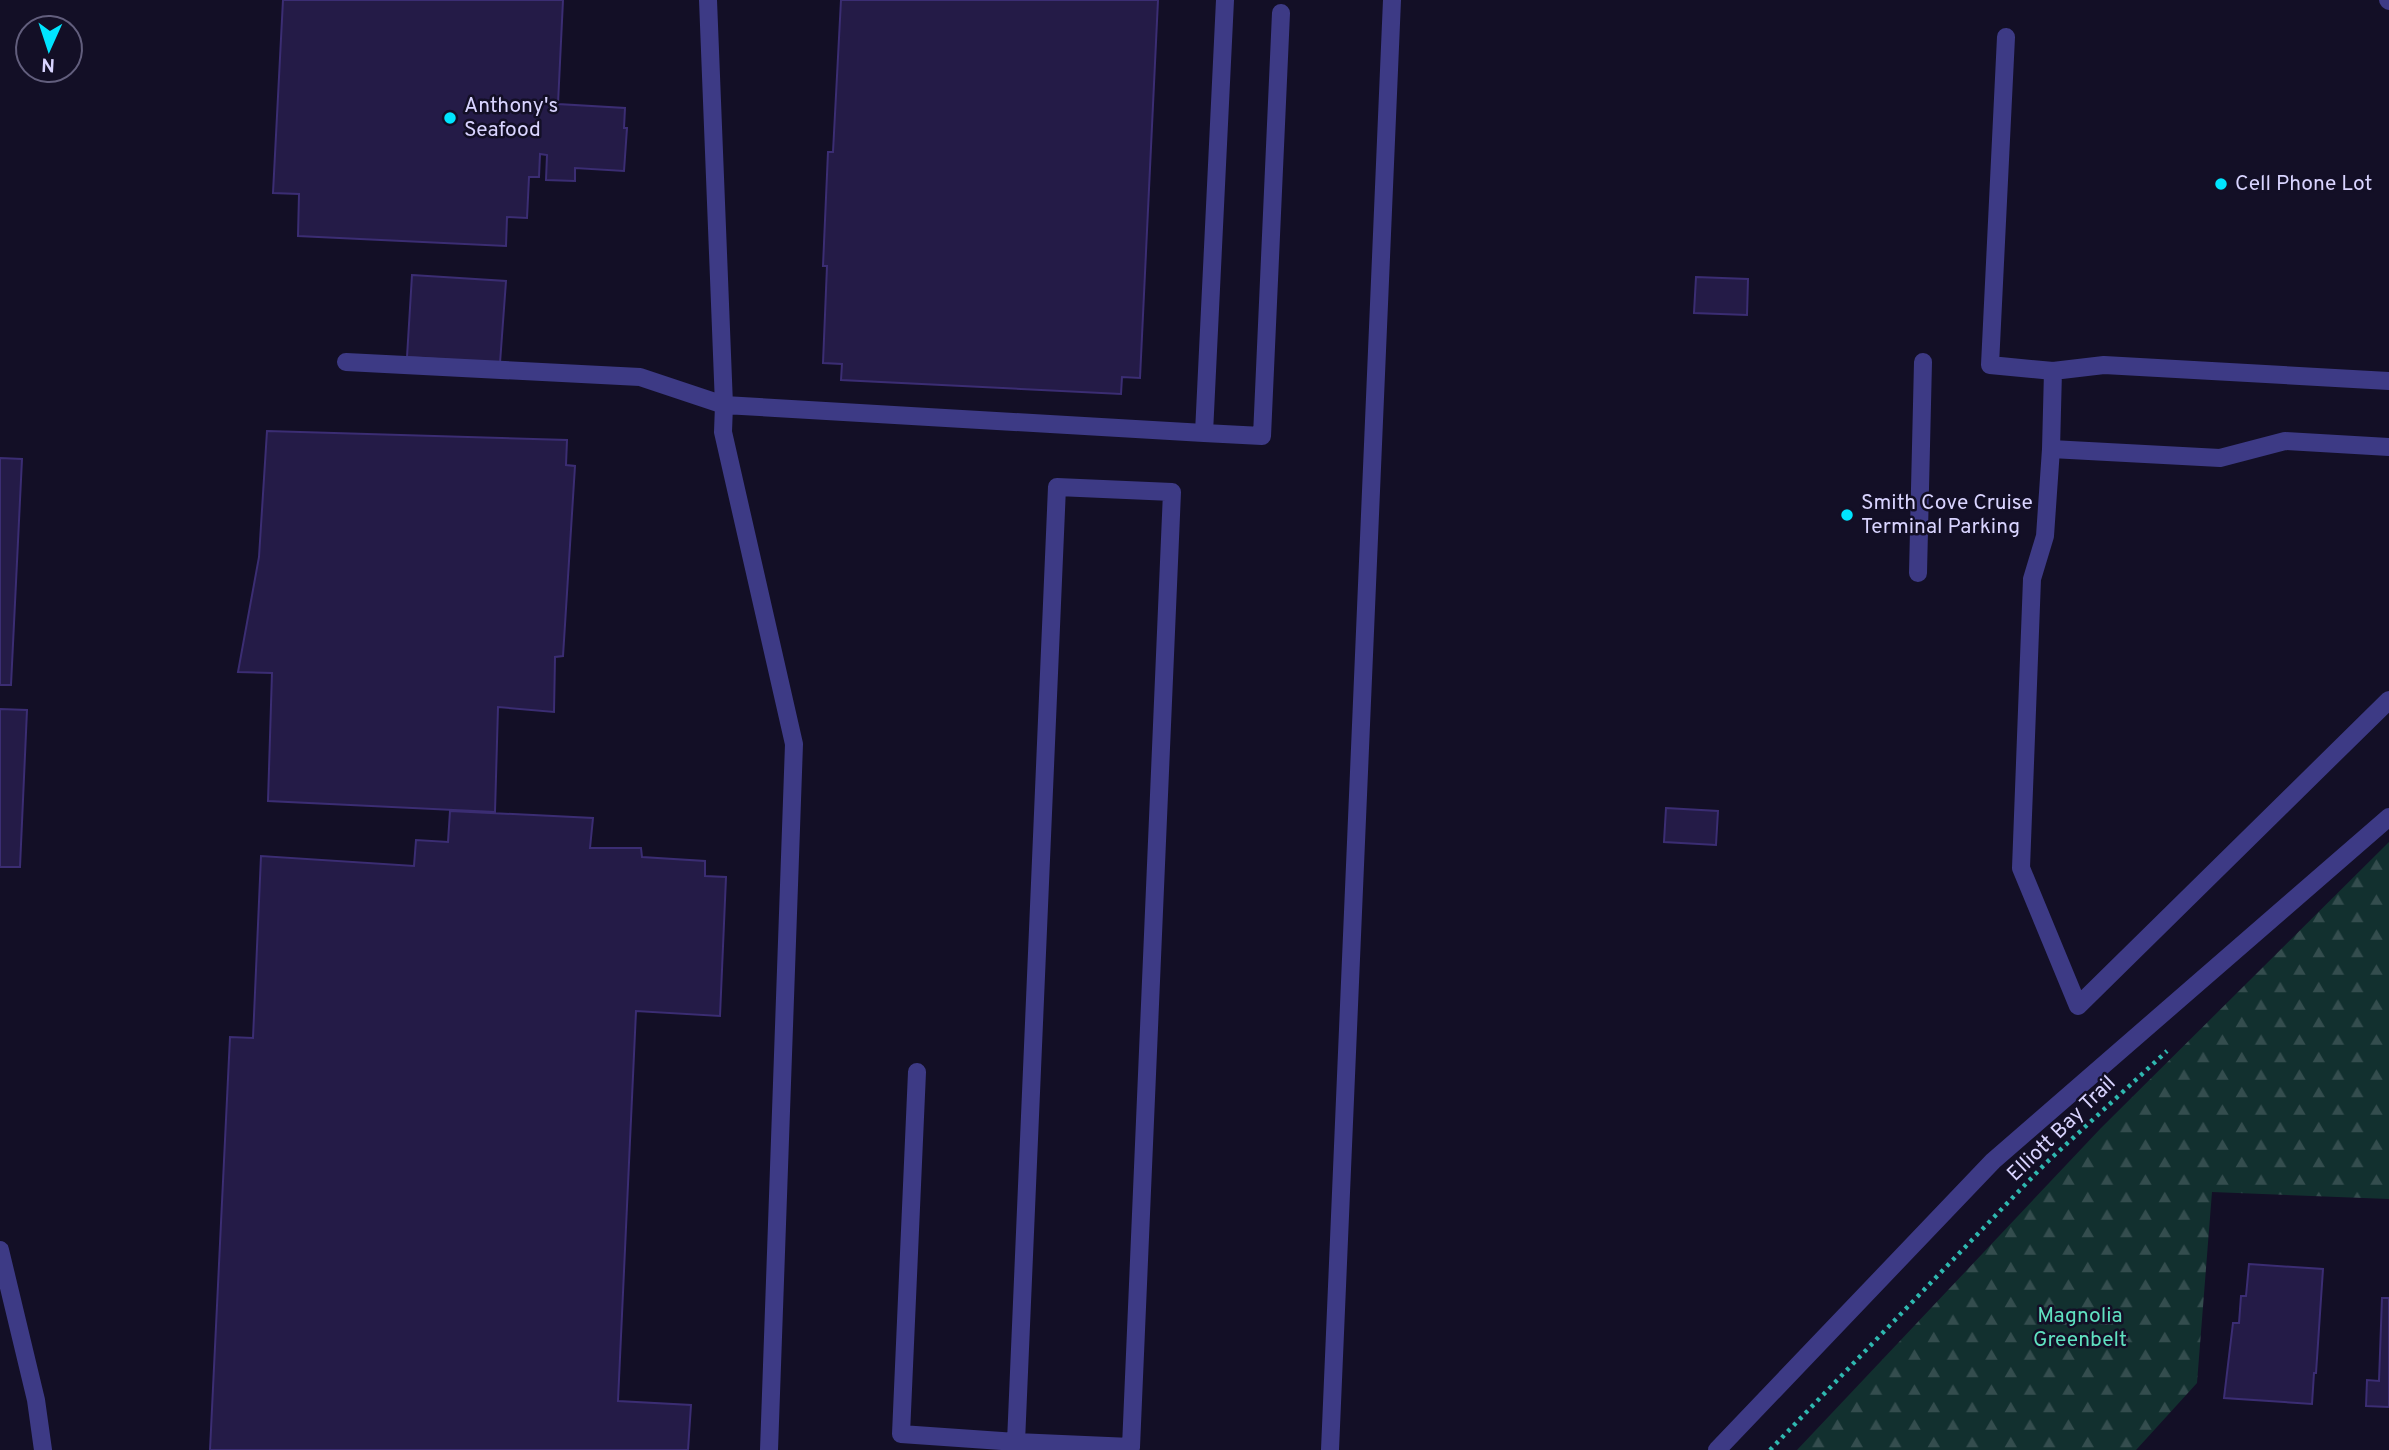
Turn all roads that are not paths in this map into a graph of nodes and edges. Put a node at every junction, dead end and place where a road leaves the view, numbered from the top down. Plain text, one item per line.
1 (708, 0) edge
2 (1225, 0) edge
3 (1392, 0) edge
4 (1281, 13) dead end
5 (2006, 37) dead end
6 (346, 362) dead end
7 (1923, 362) dead end
8 (2053, 371) junction
9 (2389, 380) edge
10 (724, 405) junction
11 (1204, 433) junction
12 (2389, 447) edge
13 (2050, 449) junction
14 (1918, 573) dead end
15 (2389, 700) edge
16 (2389, 817) edge
17 (916, 1072) dead end
18 (0, 1250) edge
19 (1015, 1446) edge
20 (43, 1450) edge
21 (769, 1450) edge
22 (1330, 1450) edge
23 (1717, 1450) edge

1 - 10 lane
2 - 11 lane
3 - 22 lane
4 - 11 lane
5 - 8 lane
6 - 10 lane
7 - 14 lane
8 - 9 lane
8 - 13 lane
10 - 11 lane
10 - 21 lane
12 - 13 lane
13 - 15 lane
16 - 23 lane
17 - 19 lane
18 - 20 lane
19 - 19 lane

